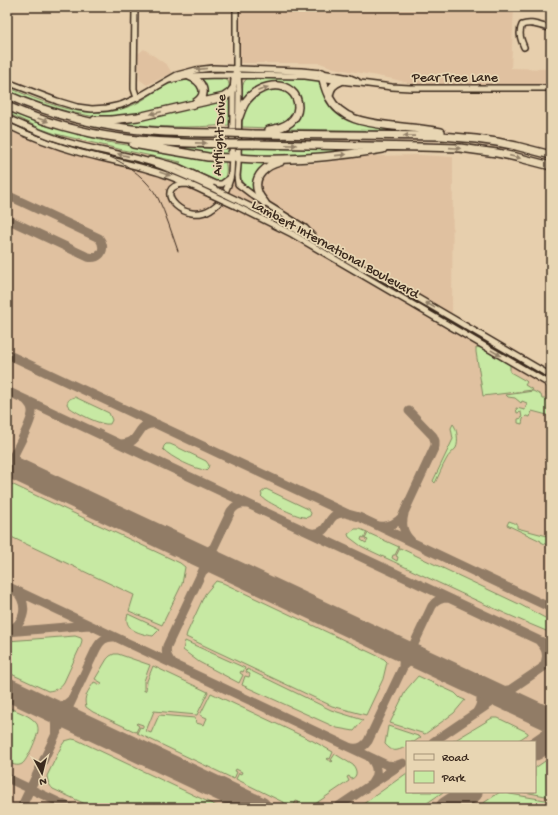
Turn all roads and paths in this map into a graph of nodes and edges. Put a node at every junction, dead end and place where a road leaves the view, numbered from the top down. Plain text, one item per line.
1 (135, 7) edge
2 (236, 7) edge
3 (551, 28) edge
4 (524, 48) dead end
5 (236, 69) junction
6 (220, 75) junction
7 (236, 75) junction
8 (189, 76) junction
9 (249, 76) junction
10 (322, 76) junction
11 (169, 80) junction
12 (341, 81) junction
13 (7, 82) edge
14 (360, 82) junction
15 (235, 88) junction
16 (551, 88) edge
17 (7, 95) edge
18 (329, 97) junction
19 (137, 98) junction
20 (194, 104) junction
21 (7, 106) edge
22 (239, 117) junction
23 (7, 118) edge
24 (80, 120) junction
25 (7, 126) edge
26 (252, 134) junction
27 (120, 138) junction
28 (476, 139) junction
29 (403, 146) junction
30 (551, 155) edge
31 (235, 156) junction
32 (138, 159) junction
33 (288, 160) junction
34 (551, 166) edge
35 (230, 178) junction
36 (190, 184) junction
37 (265, 203) junction
38 (317, 241) junction
39 (551, 376) edge
40 (551, 385) edge

1 - 19 street
2 - 5 street, Airflight Drive
3 - 4 street
5 - 7 street, Airflight Drive
5 - 10 street, Pear Tree Lane
5 -> 11 street, Pear Tree Lane
6 - 7 street, Pear Tree Lane
6 - 8 street, Pear Tree Lane
6 - 15 street
7 - 9 street, Pear Tree Lane
7 - 15 street, Airflight Drive
8 - 11 street, Pear Tree Lane
8 - 20 highway
9 - 10 street, Pear Tree Lane
9 - 15 street
10 - 12 street, Pear Tree Lane
10 - 14 street, Pear Tree Lane
10 - 18 highway
11 - 19 street
12 - 14 street, Pear Tree Lane
12 - 18 highway
13 - 19 street
14 - 16 street, Pear Tree Lane
15 - 20 highway
15 - 22 street, Airflight Drive
15 - 31 street, Airflight Drive
17 - 24 highway
18 - 28 highway
20 -> 24 highway
21 -> 27 highway
22 -> 26 highway
22 - 31 street, Airflight Drive
32 -> 23 street, Lambert International Boulevard
24 - 26 highway, bridge
25 -> 36 street, Lambert International Boulevard
28 -> 26 highway
27 -> 29 highway, bridge
27 - 31 highway
28 - 30 highway
33 -> 29 highway
29 -> 34 highway
31 - 33 highway
31 - 35 street, Airflight Drive
31 - 37 street, Airflight Drive
32 - 35 street
32 - 38 street, Lambert International Boulevard, bridge
33 - 37 highway
35 - 36 street, Airflight Drive
36 -> 40 street, Lambert International Boulevard, bridge
37 - 38 street
39 -> 38 street, Lambert International Boulevard

